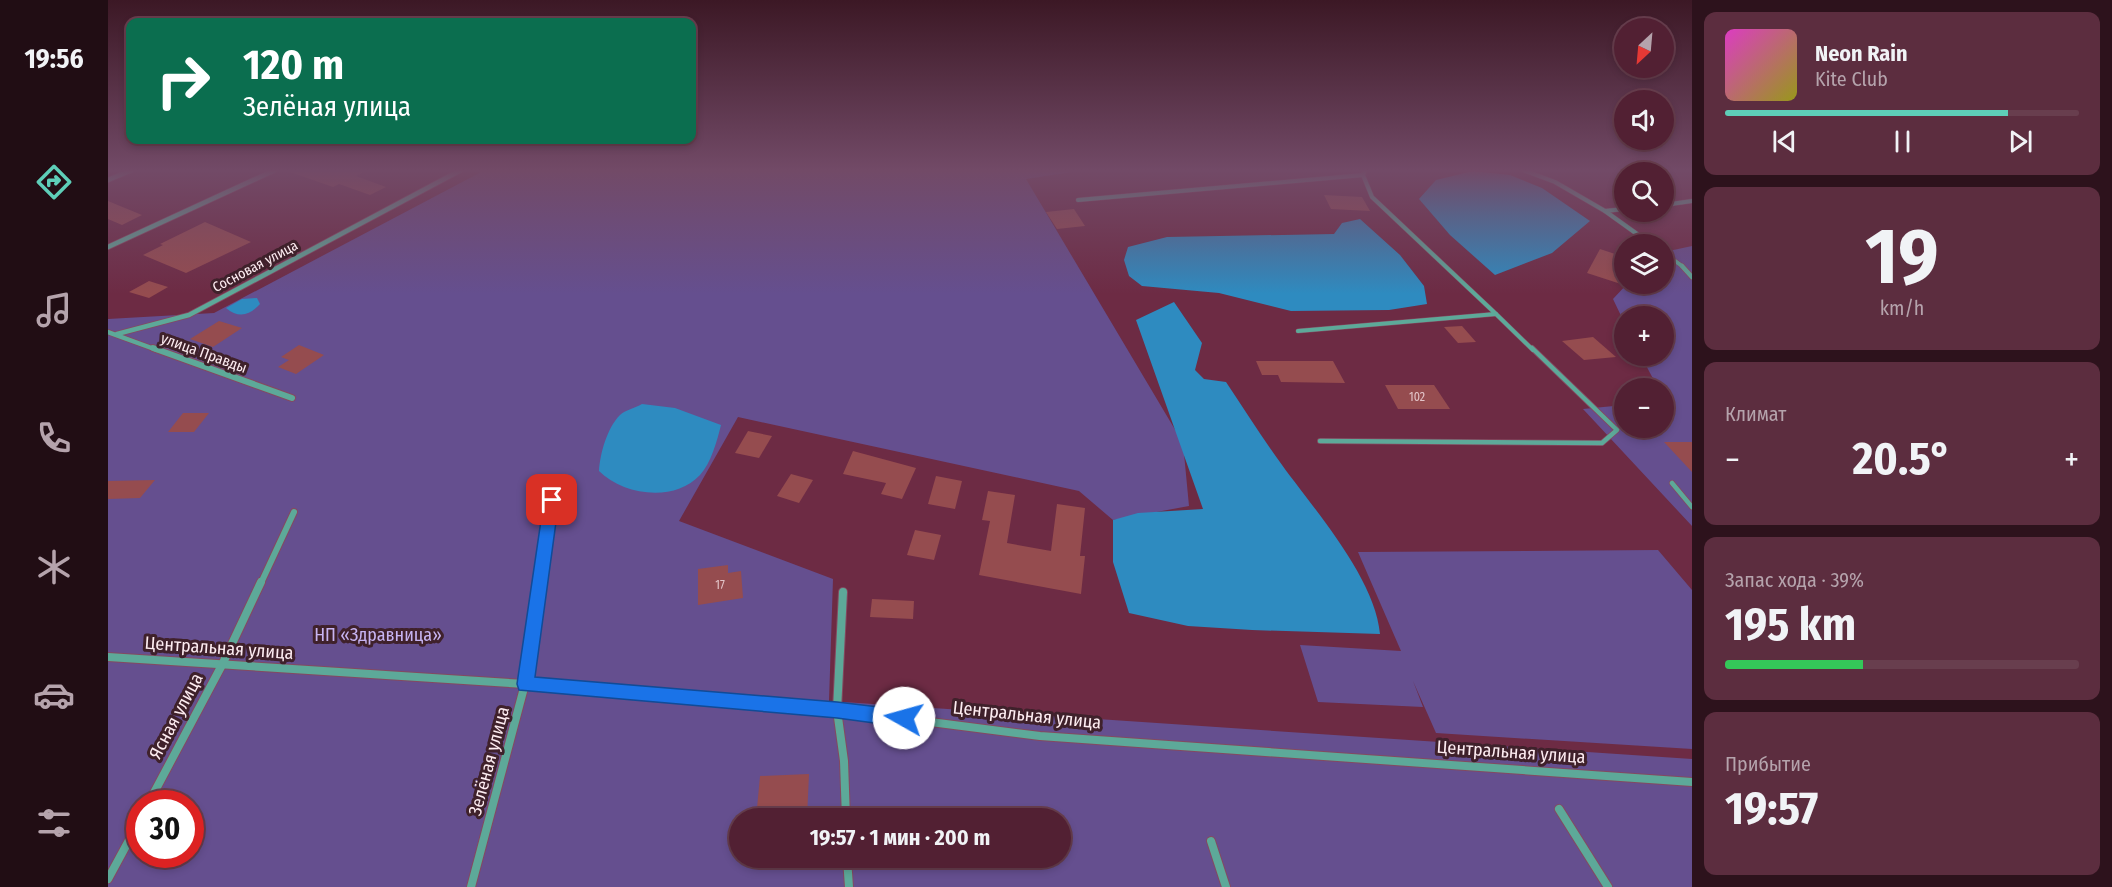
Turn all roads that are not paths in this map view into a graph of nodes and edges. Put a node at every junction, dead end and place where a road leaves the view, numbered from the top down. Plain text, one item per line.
1 (185, 211) edge
2 (383, 211) edge
3 (1387, 211) edge
4 (1609, 211) edge
5 (1605, 212) joint
6 (1637, 234) edge
7 (108, 247) edge
8 (1674, 260) edge
9 (1682, 266) joint
10 (1692, 277) edge
11 (1496, 314) junction
12 (1298, 330) dead end
13 (108, 332) edge
14 (117, 334) junction
15 (292, 398) dead end
16 (1320, 441) dead end
17 (1672, 483) dead end
18 (552, 500) dead end
19 (1692, 507) edge
20 (294, 512) dead end
21 (843, 592) dead end
22 (108, 657) edge
23 (222, 665) junction
24 (525, 684) junction
25 (837, 710) junction
26 (1692, 782) edge
27 (155, 790) edge
28 (845, 808) edge
29 (1559, 809) dead end
30 (1211, 841) dead end
31 (126, 846) edge
32 (848, 868) edge
33 (108, 879) edge
34 (471, 887) edge
35 (849, 887) edge
36 (1226, 887) edge
37 (1608, 887) edge

1 - 7 street
2 - 14 street, Сосновая улица
3 - 11 lane
4 - 5 lane
5 - 6 lane
8 - 9 lane
9 - 10 street
11 - 12 lane
11 - 16 lane
13 - 14 street, улица Правды
14 - 15 street, улица Правды
17 - 19 lane
18 - 24 street, Зелёная улица
20 - 23 street, Ясная улица
21 - 25 street
22 - 23 street, Центральная улица
23 - 24 street, Центральная улица
23 - 27 street, Ясная улица
24 - 25 street, Центральная улица
24 - 34 street, Зелёная улица
25 - 26 street, Центральная улица
25 - 28 street
29 - 37 street
30 - 36 street
31 - 33 street
32 - 35 street

